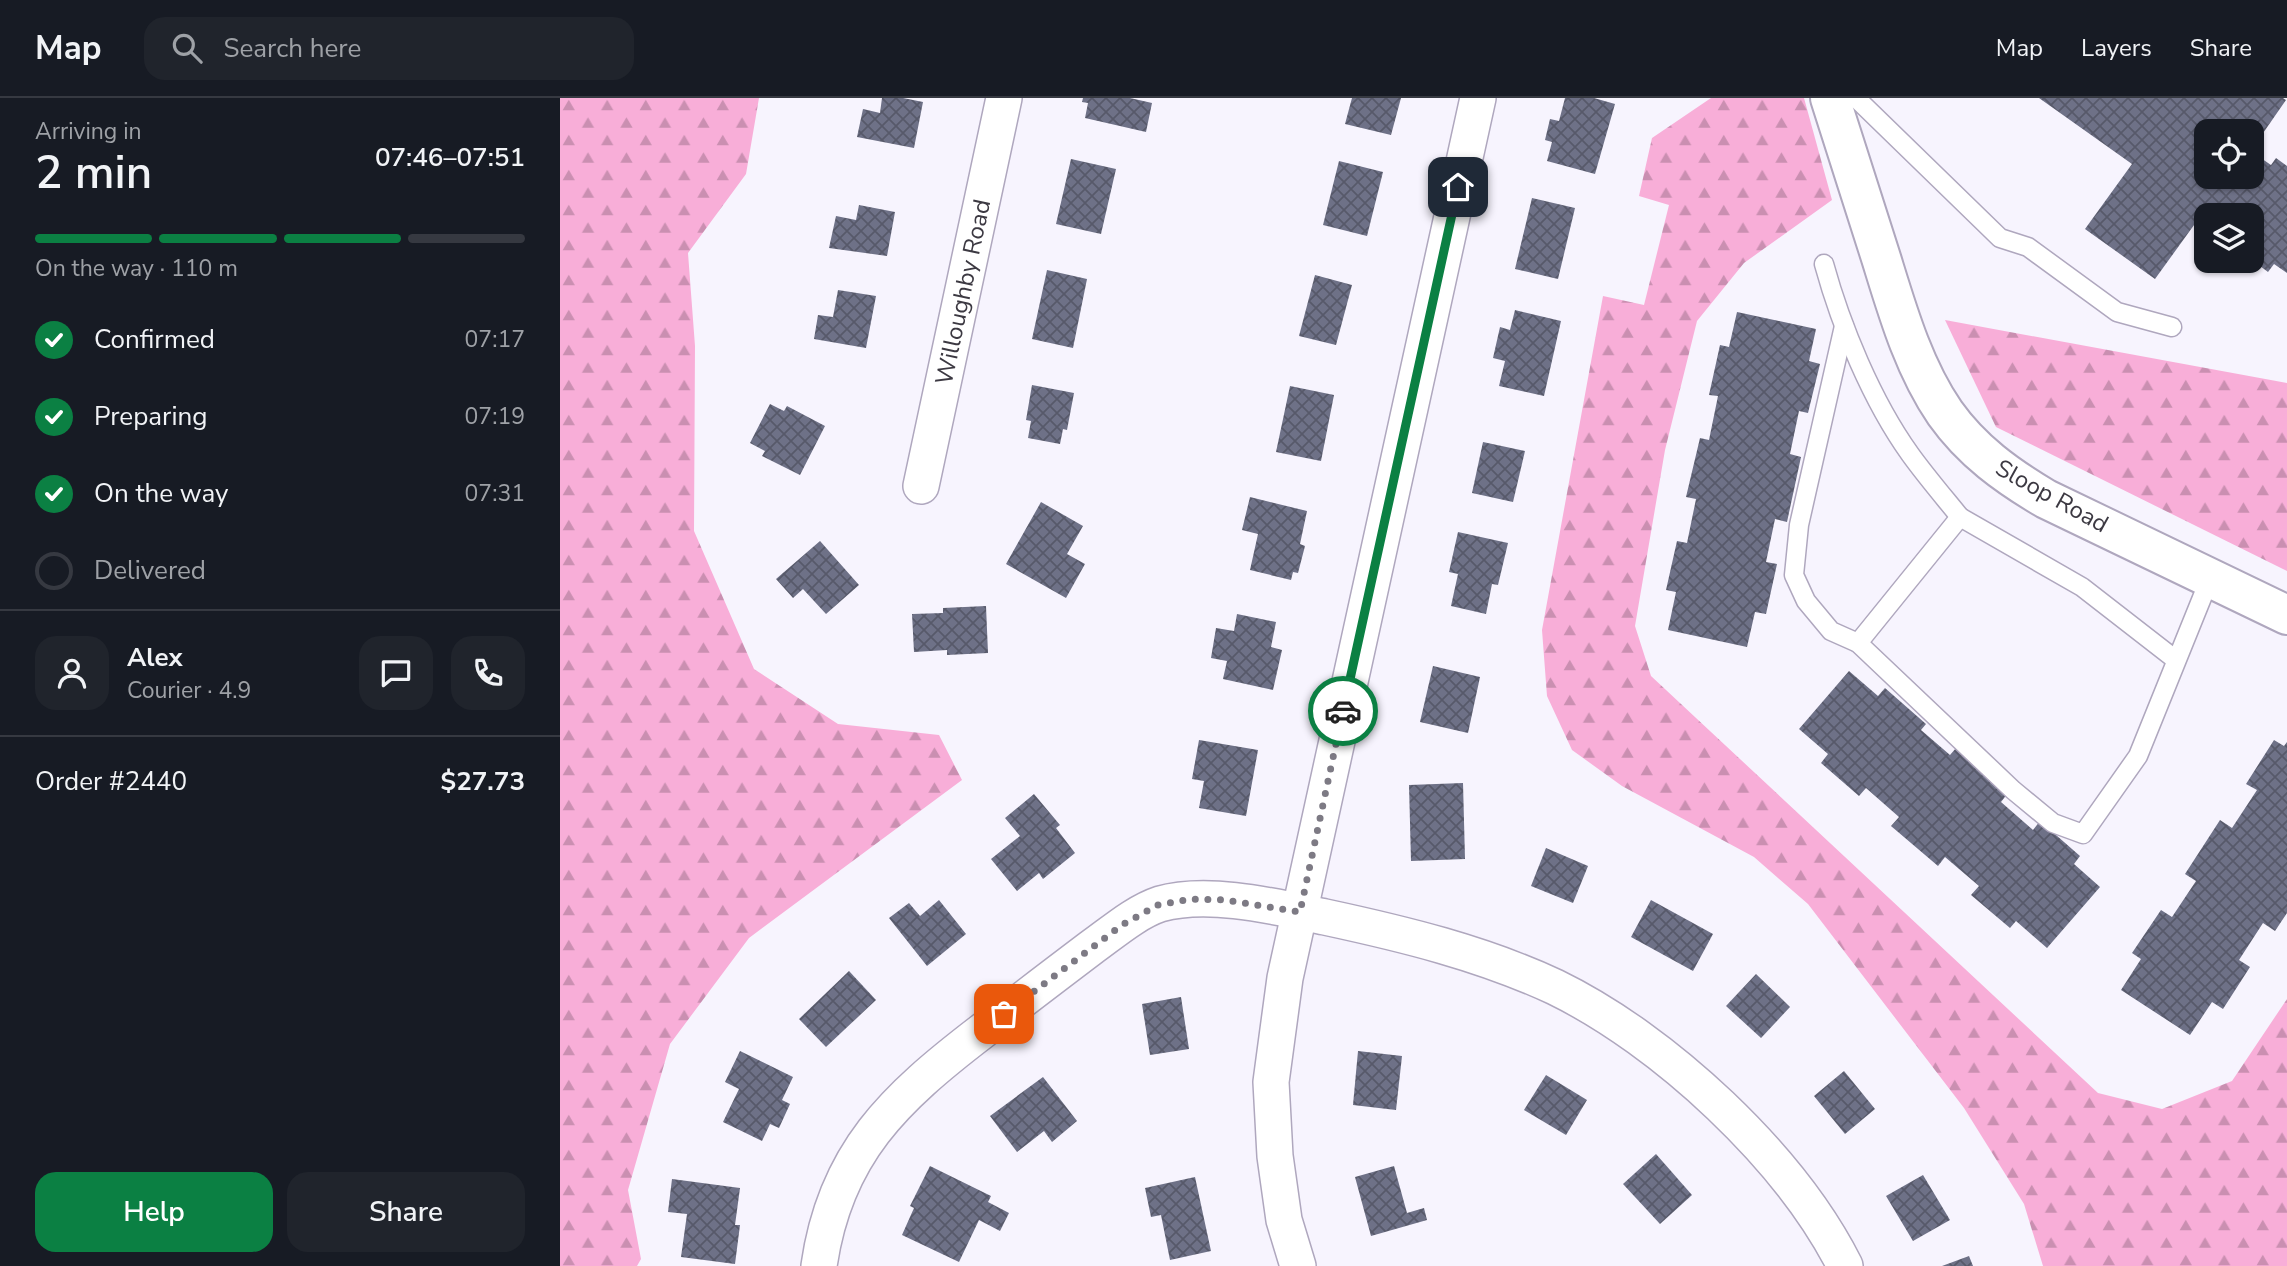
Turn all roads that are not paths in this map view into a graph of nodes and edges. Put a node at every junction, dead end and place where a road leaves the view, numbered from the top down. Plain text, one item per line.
1 (1004, 98) edge
2 (1478, 98) edge
3 (1830, 98) edge
4 (1856, 98) edge
5 (1824, 264) dead end
6 (1844, 326) junction
7 (2172, 327) dead end
8 (921, 486) dead end
9 (1960, 517) junction
10 (2210, 578) junction
11 (2287, 615) edge
12 (1858, 643) junction
13 (2176, 660) junction
14 (1300, 912) junction
15 (820, 1266) edge
16 (1298, 1266) edge
17 (1845, 1266) edge

1 - 8 street, Willoughby Road
2 - 14 street
3 - 10 street, Sloop Road
4 - 7 lane
5 - 6 lane
6 - 9 lane
6 - 12 lane
9 - 12 lane
9 - 13 lane
10 - 11 street, Sloop Road
10 - 13 lane
12 - 13 lane
14 - 15 street
14 - 16 street
14 - 17 street

